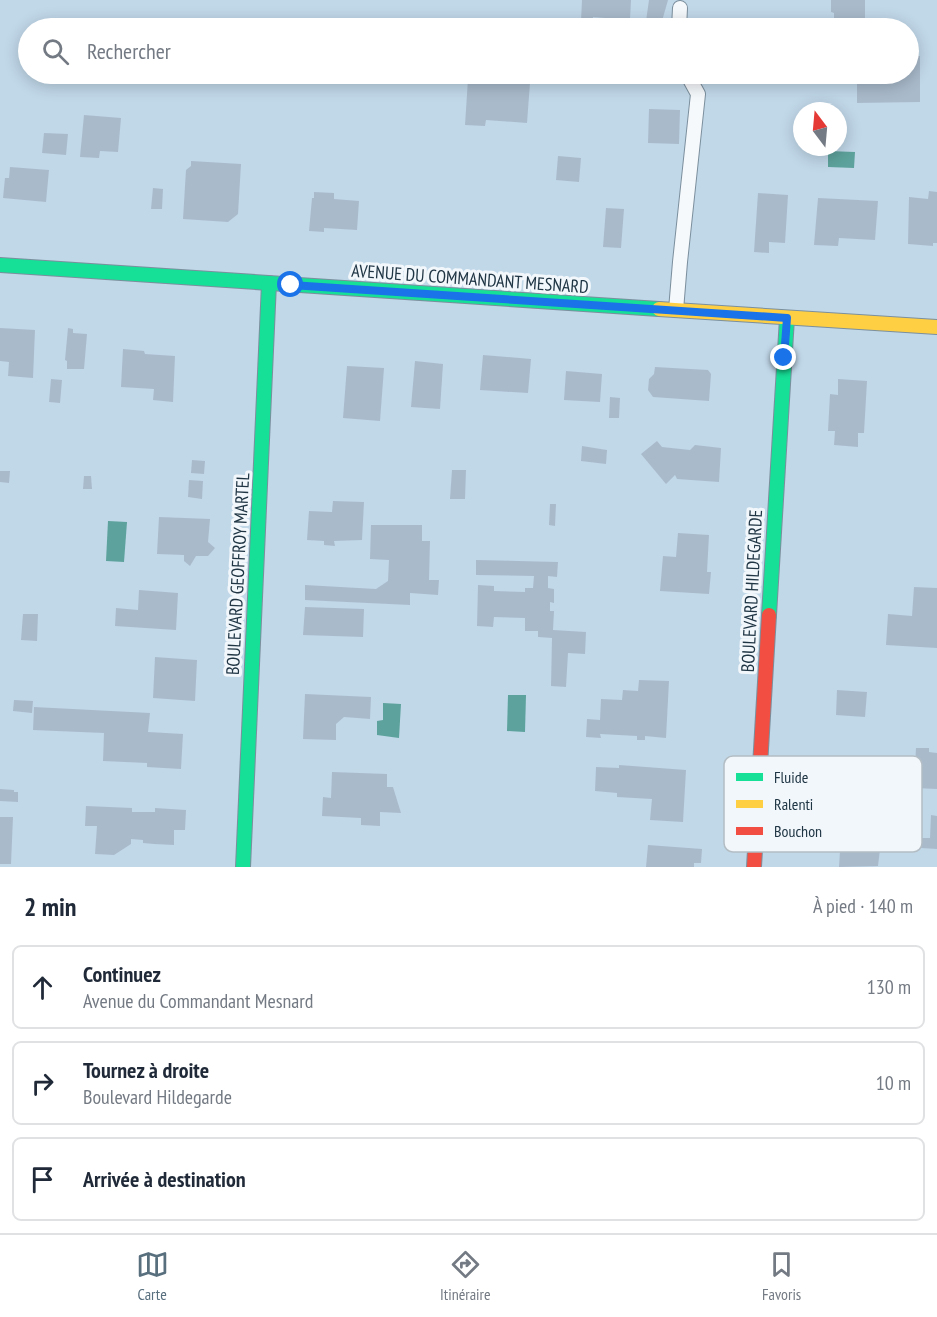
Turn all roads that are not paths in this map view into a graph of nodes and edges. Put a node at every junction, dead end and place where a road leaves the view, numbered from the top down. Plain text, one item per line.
1 (680, 8) dead end
2 (680, 18) edge
3 (692, 84) edge
4 (0, 265) edge
5 (269, 284) junction
6 (676, 310) junction
7 (787, 318) junction
8 (937, 327) edge
9 (761, 756) edge
10 (755, 852) edge
11 (243, 867) edge
12 (754, 867) edge

1 - 2 lane
3 - 6 lane
4 - 5 street, AVENUE DU COMMANDANT MESNARD
5 - 6 street, AVENUE DU COMMANDANT MESNARD
5 - 11 street, BOULEVARD GEOFFROY MARTEL
6 - 7 street, AVENUE DU COMMANDANT MESNARD
7 - 8 street, AVENUE DU COMMANDANT MESNARD
7 - 9 street, BOULEVARD HILDEGARDE
10 - 12 street, BOULEVARD HILDEGARDE

